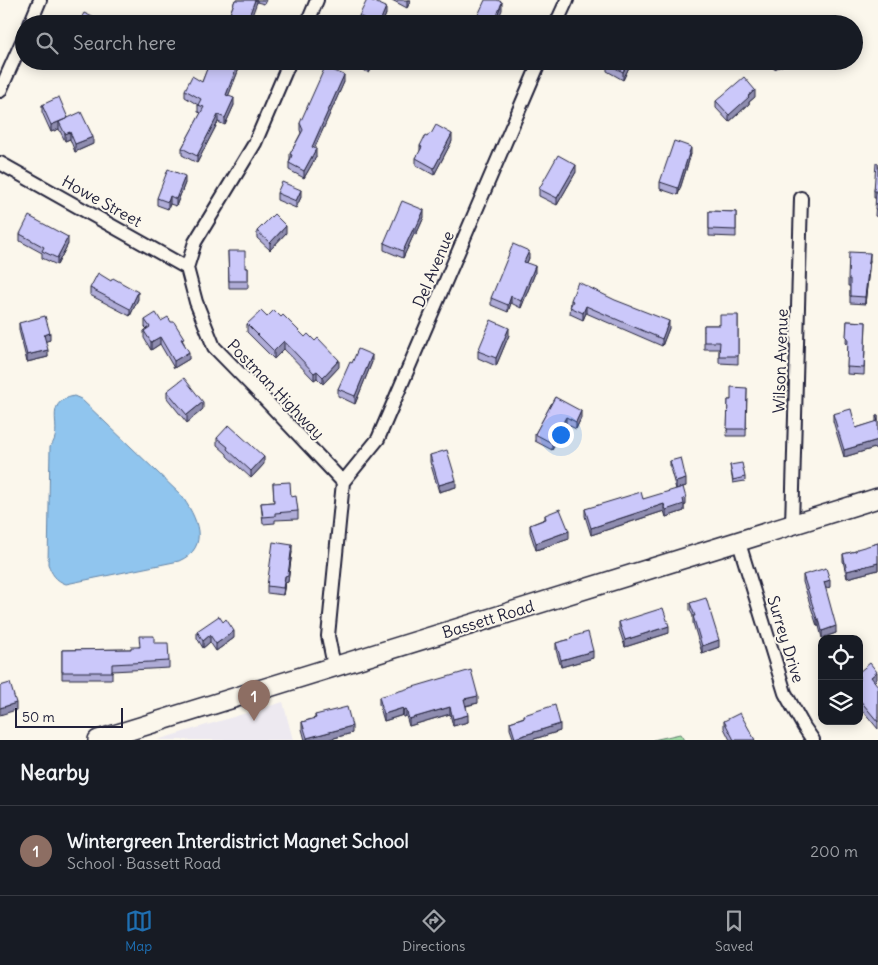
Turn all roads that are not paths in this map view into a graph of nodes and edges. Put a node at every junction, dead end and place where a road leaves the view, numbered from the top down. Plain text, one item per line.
1 (40, 0) edge
2 (317, 0) edge
3 (567, 0) edge
4 (34, 15) edge
5 (311, 15) edge
6 (560, 15) edge
7 (15, 57) edge
8 (286, 70) edge
9 (536, 70) edge
10 (0, 91) edge
11 (0, 162) edge
12 (801, 198) dead end
13 (187, 268) junction
14 (343, 482) junction
15 (878, 498) edge
16 (792, 525) junction
17 (739, 543) junction
18 (334, 666) junction
19 (98, 740) edge
20 (814, 740) edge

1 - 4 street
2 - 5 street
3 - 6 street
7 - 10 street
8 - 13 street
9 - 14 street, Del Avenue
11 - 13 street, Howe Street
12 - 16 street, Wilson Avenue
13 - 14 street, Postman Highway
14 - 18 street
15 - 16 street, Bassett Road
16 - 17 street, Bassett Road
17 - 18 street, Bassett Road
17 - 20 street, Surrey Drive
18 - 19 street, Bassett Road

